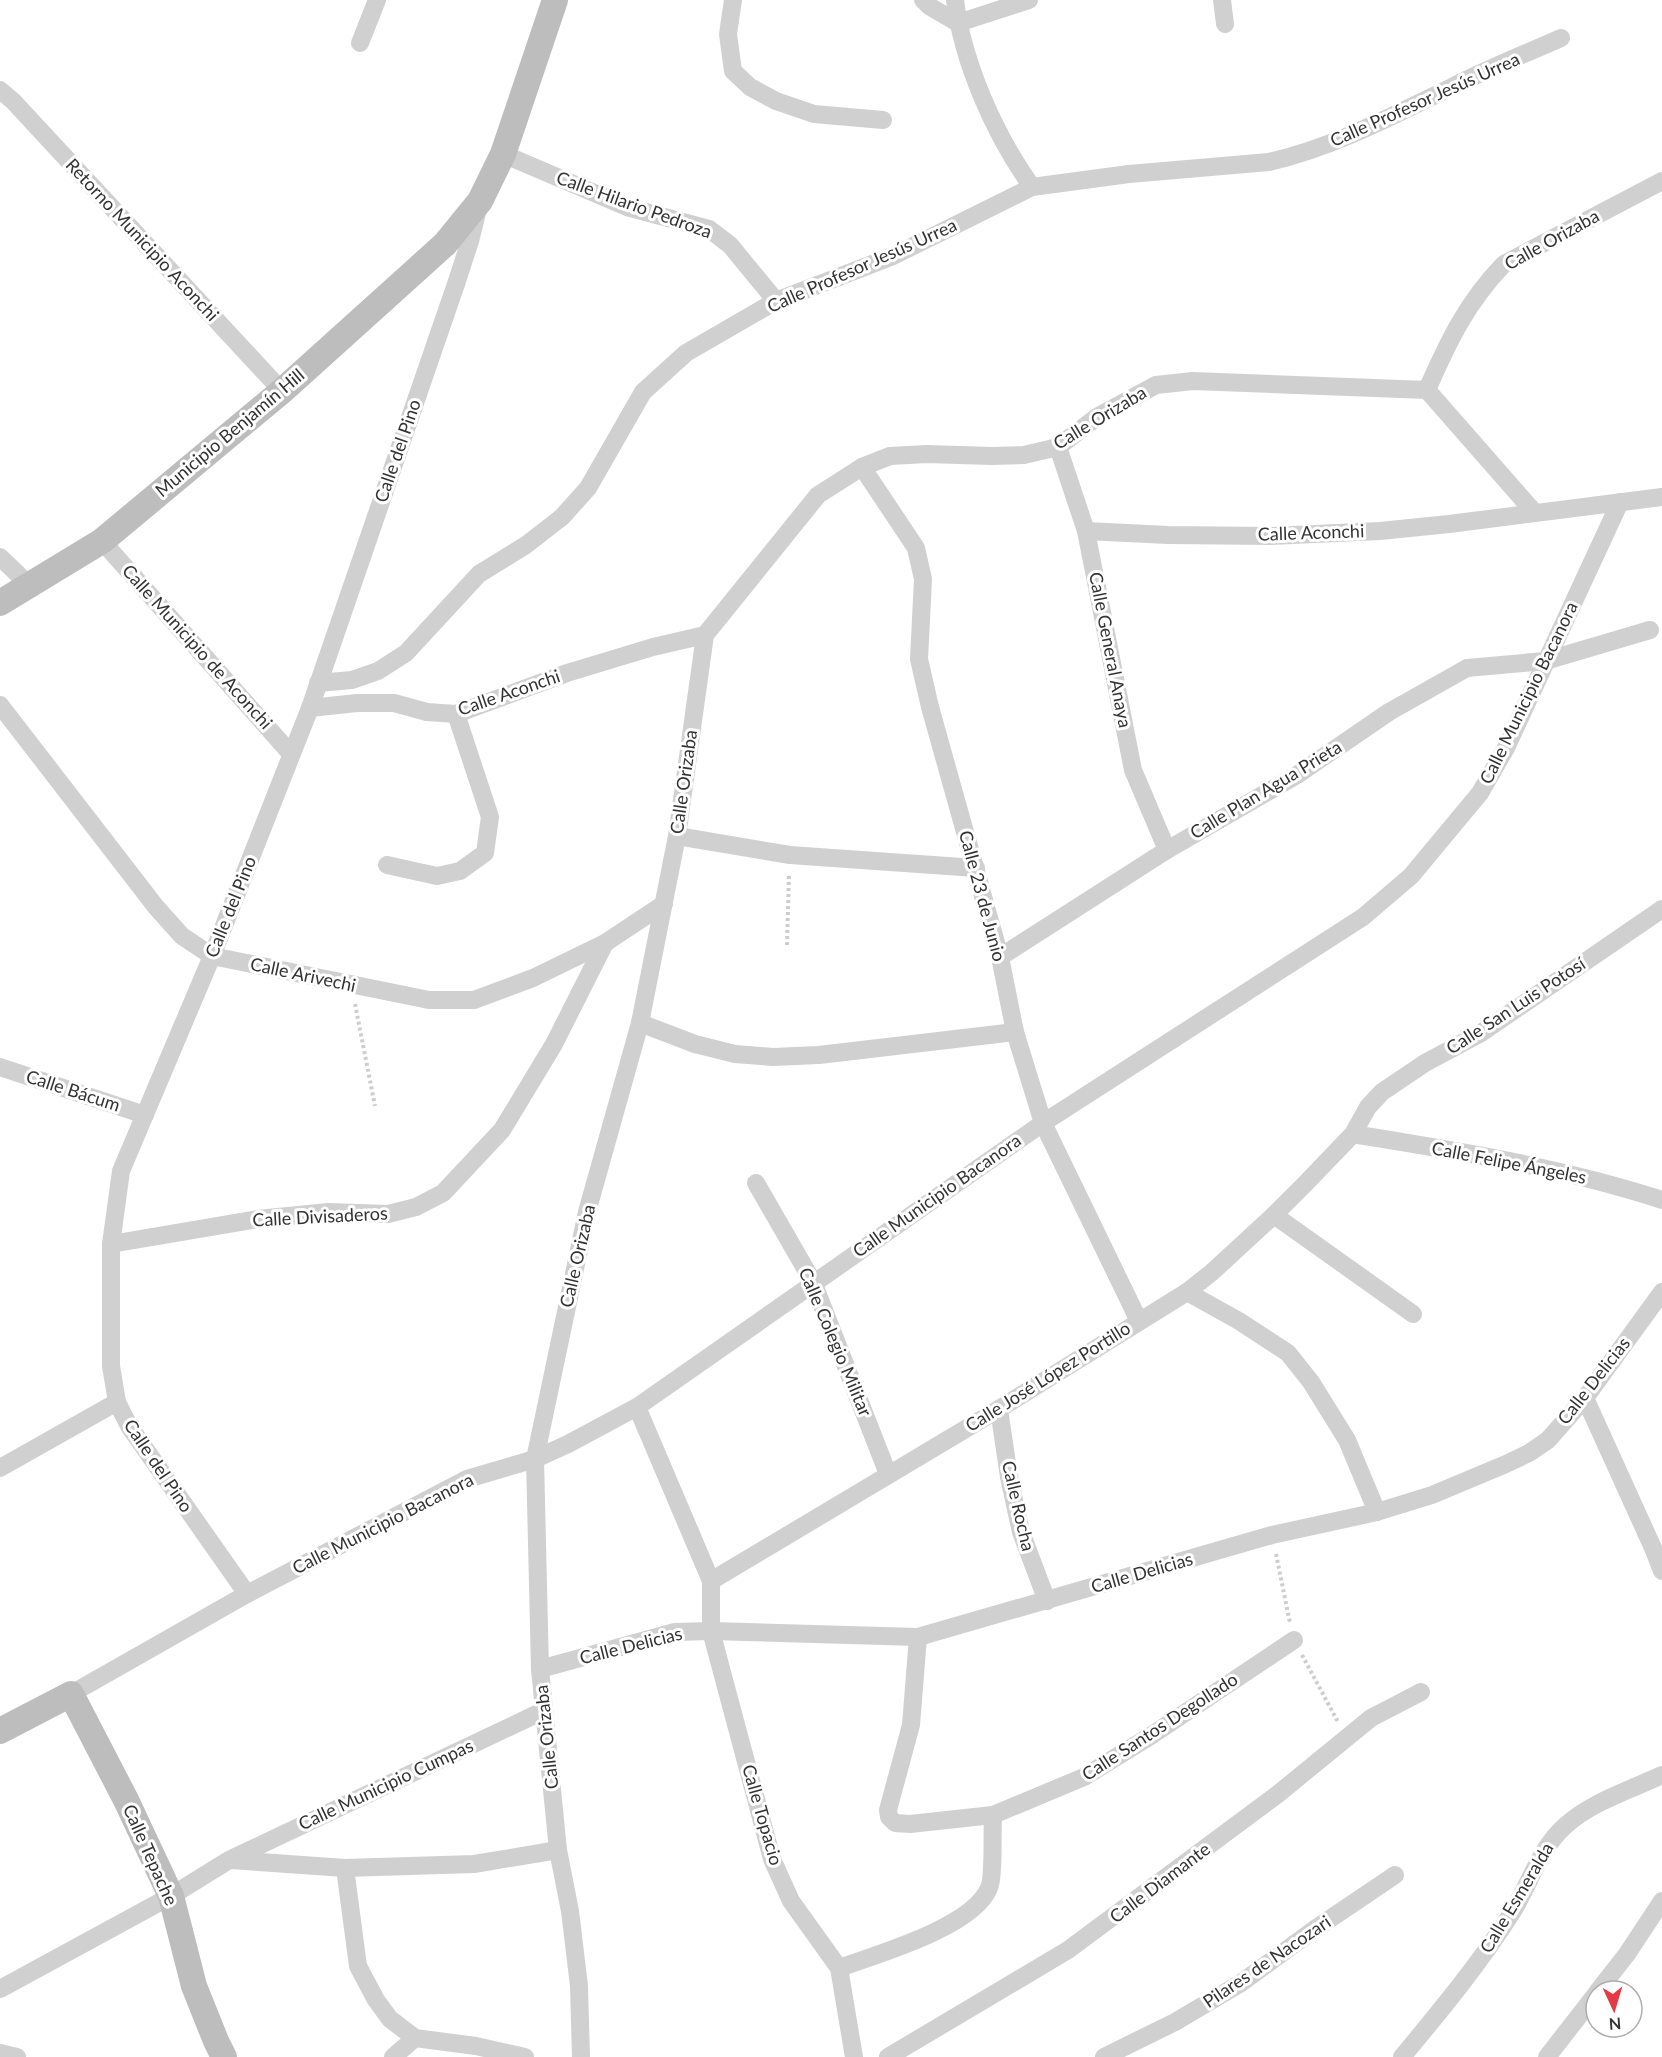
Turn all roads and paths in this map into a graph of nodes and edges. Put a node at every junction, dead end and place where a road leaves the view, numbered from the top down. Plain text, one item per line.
1 (377, 0) edge
2 (555, 0) edge
3 (733, 0) edge
4 (923, 0) edge
5 (955, 0) edge
6 (1029, 0) edge
7 (1222, 0) edge
8 (958, 23) junction
9 (1225, 24) dead end
10 (1561, 38) dead end
11 (360, 43) dead end
12 (0, 90) edge
13 (883, 120) dead end
14 (503, 154) junction
15 (1662, 181) edge
16 (1032, 187) junction
17 (480, 201) junction
18 (445, 244) joint
19 (776, 301) junction
20 (1427, 390) junction
21 (282, 391) junction
22 (1058, 447) junction
23 (862, 467) junction
24 (1662, 496) edge
25 (1620, 502) junction
26 (1534, 512) junction
27 (1086, 531) junction
28 (102, 541) junction
29 (0, 557) edge
30 (30, 586) junction
31 (0, 603) edge
32 (1650, 630) dead end
33 (705, 635) junction
34 (1545, 661) junction
35 (318, 683) junction
36 (0, 705) edge
37 (310, 708) junction
38 (456, 714) junction
39 (291, 754) junction
40 (676, 836) junction
41 (1167, 850) junction
42 (790, 855) junction
43 (387, 865) dead end
44 (976, 868) junction
45 (664, 904) junction
46 (1662, 909) edge
47 (605, 943) junction
48 (787, 945) dead end
49 (212, 956) junction
50 (1000, 957) junction
51 (352, 986) junction
52 (640, 1023) junction
53 (1015, 1032) junction
54 (0, 1067) edge
55 (375, 1106) dead end
56 (145, 1115) junction
57 (1043, 1123) junction
58 (1353, 1134) junction
59 (756, 1183) dead end
60 (1662, 1200) edge
61 (1274, 1215) junction
62 (111, 1244) junction
63 (813, 1282) junction
64 (1187, 1292) junction
65 (1662, 1292) edge
66 (1413, 1314) dead end
67 (1139, 1321) junction
68 (1585, 1398) junction
69 (117, 1402) junction
70 (637, 1407) junction
71 (999, 1409) junction
72 (535, 1459) junction
73 (0, 1468) edge
74 (888, 1474) junction
75 (1377, 1512) junction
76 (1662, 1571) edge
77 (711, 1581) junction
78 (247, 1594) junction
79 (1047, 1601) junction
80 (711, 1631) junction
81 (918, 1637) junction
82 (1294, 1640) dead end
83 (540, 1669) junction
84 (1421, 1692) dead end
85 (71, 1694) junction
86 (543, 1711) junction
87 (0, 1731) edge
88 (1662, 1775) edge
89 (993, 1815) junction
90 (558, 1850) junction
91 (229, 1860) junction
92 (345, 1868) junction
93 (1395, 1875) dead end
94 (171, 1896) junction
95 (1662, 1901) edge
96 (839, 1968) junction
97 (1607, 1979) edge
98 (0, 1989) edge
99 (1584, 2009) edge
100 (416, 2038) junction
101 (0, 2053) edge
102 (17, 2057) edge
103 (224, 2057) edge
104 (393, 2057) edge
105 (525, 2057) edge
106 (581, 2057) edge
107 (855, 2057) edge
108 (888, 2057) edge
109 (1104, 2057) edge
110 (1402, 2057) edge
111 (1547, 2057) edge

1 - 11 street
2 - 14 street, Calle del Pino
3 - 13 street
4 - 8 street
5 - 8 street
6 - 8 street
7 - 9 street
8 - 16 street
10 - 16 street, Calle Profesor Jesús Urrea
12 - 21 street, Retorno Municipio Aconchi
14 - 17 street, Calle del Pino
14 - 19 street, Calle Hilario Pedroza
15 - 20 street, Calle Orizaba
16 - 19 street, Calle Profesor Jesús Urrea
17 - 18 street, Calle del Pino
17 - 35 street, Calle del Pino
18 - 21 street, Municipio Benjamín Hill
19 - 35 street, Calle Profesor Jesús Urrea
20 - 22 street, Calle Orizaba
20 - 26 street
21 - 28 street, Municipio Benjamín Hill
22 - 23 street, Calle Orizaba
22 - 27 street, Calle General Anaya
23 - 33 street, Calle Orizaba
23 - 44 street, Calle 23 de Junio
24 - 25 street
25 - 26 street
25 - 34 street, Calle Municipio Bacanora
26 - 27 street, Calle Aconchi
27 - 41 street, Calle General Anaya
28 - 30 street, Municipio Benjamín Hill
28 - 39 street, Calle Municipio de Aconchi
29 - 30 street
30 - 31 street, Municipio Benjamín Hill
32 - 34 street, Calle Plan Agua Prieta
33 - 38 street, Calle Aconchi
33 - 40 street, Calle Orizaba
34 - 41 street, Calle Plan Agua Prieta
34 - 57 street, Calle Municipio Bacanora
35 - 37 street, Calle del Pino
36 - 49 street, Calle Arivechi
37 - 38 street, Calle Aconchi
37 - 39 street, Calle del Pino
38 - 43 street
39 - 49 street, Calle del Pino
40 - 42 street
40 - 45 street, Calle Orizaba
41 - 50 street, Calle Plan Agua Prieta
42 - 44 street
42 - 48 path
44 - 50 street, Calle 23 de Junio
45 - 47 street, Calle Arivechi
45 - 52 street, Calle Orizaba
46 - 58 street, Calle San Luis Potosí
47 - 51 street, Calle Arivechi
47 - 62 street, Calle Divisaderos
49 - 51 street, Calle Arivechi
49 - 56 street, Calle del Pino
50 - 53 street, Calle 23 de Junio
51 - 55 path
52 - 53 street
52 - 72 street, Calle Orizaba
53 - 57 street, Calle 23 de Junio
54 - 56 street, Calle Bácum
56 - 62 street, Calle del Pino
57 - 63 street, Calle Municipio Bacanora
57 - 67 street, Calle 23 de Junio
58 - 60 street, Calle Felipe Ángeles
58 - 61 street, Calle José López Portillo
59 - 63 street, Calle Colegio Militar
61 - 64 street, Calle José López Portillo
61 - 66 street
62 - 69 street, Calle del Pino
63 - 70 street, Calle Municipio Bacanora
63 - 74 street, Calle Colegio Militar
64 - 67 street, Calle José López Portillo
64 - 75 street
65 - 68 street, Calle Delicias
67 - 71 street, Calle José López Portillo
68 - 75 street, Calle Delicias
68 - 76 street
69 - 73 street
69 - 78 street, Calle del Pino
70 - 72 street, Calle Municipio Bacanora
70 - 77 street
71 - 74 street, Calle José López Portillo
71 - 79 street, Calle Rocha
72 - 78 street, Calle Municipio Bacanora
72 - 83 street, Calle Orizaba
74 - 77 street, Calle José López Portillo
75 - 79 street, Calle Delicias
77 - 80 street, Calle Topacio
78 - 85 street, Calle Municipio Bacanora
79 - 81 street, Calle Delicias
80 - 81 street, Calle Delicias
80 - 83 street, Calle Delicias
80 - 96 street, Calle Topacio
81 - 89 street, Calle Santos Degollado
82 - 89 street, Calle Santos Degollado
83 - 86 street, Calle Orizaba
84 - 108 street, Calle Diamante
85 - 87 street
85 - 94 street, Calle Tepache
86 - 90 street, Calle Orizaba
86 - 91 street, Calle Municipio Cumpas
88 - 110 street, Calle Esmeralda
89 - 96 street
90 - 92 street
90 - 106 street, Calle Orizaba
91 - 92 street
91 - 94 street, Calle Municipio Cumpas
92 - 100 street
93 - 109 street, Pilares de Nacozari
94 - 98 street, Calle Municipio Cumpas
94 - 103 street, Calle Tepache
95 - 97 street
96 - 107 street, Calle Topacio
99 - 111 street
100 - 104 street
100 - 105 street
101 - 102 street

